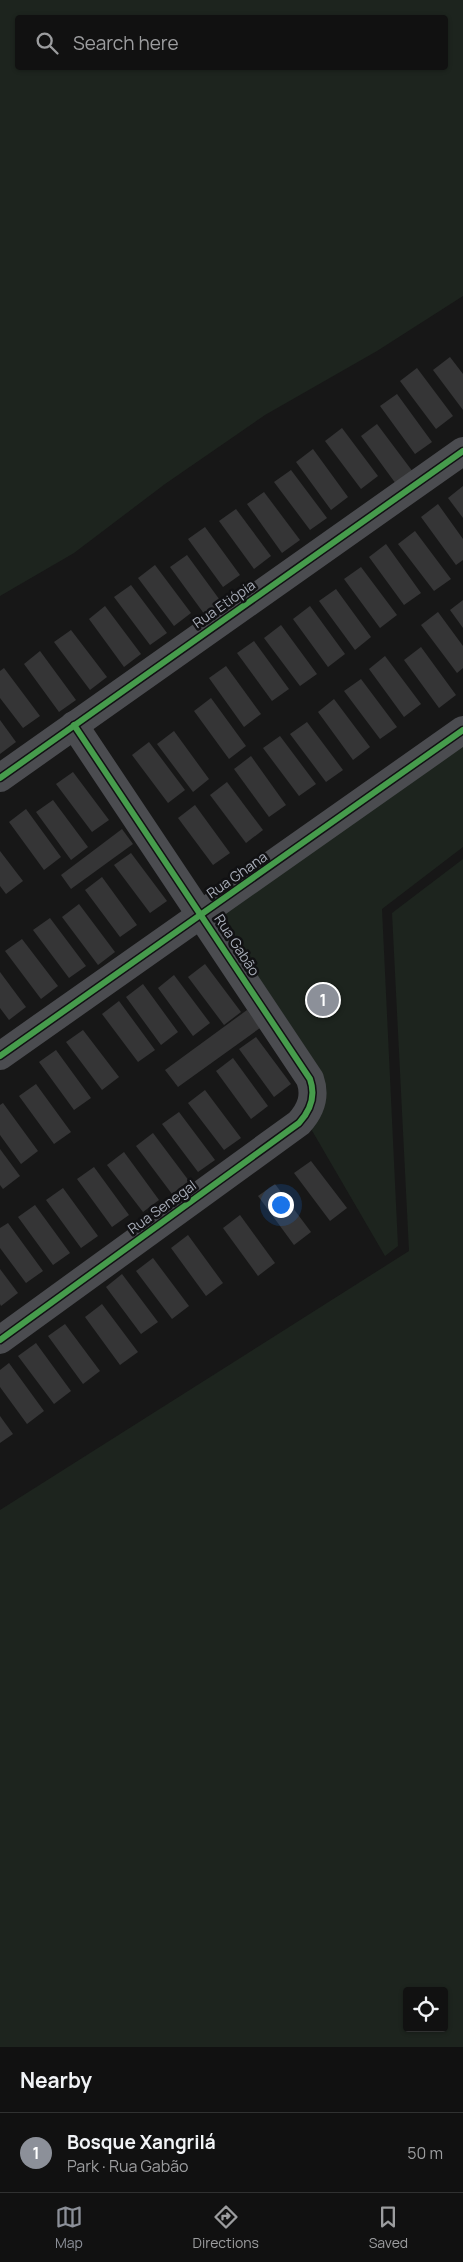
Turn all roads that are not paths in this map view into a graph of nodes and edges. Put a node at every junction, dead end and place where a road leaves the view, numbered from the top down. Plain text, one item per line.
1 (463, 451) edge
2 (74, 725) junction
3 (463, 730) edge
4 (0, 778) edge
5 (202, 915) junction
6 (0, 1056) edge
7 (310, 1079) joint
8 (0, 1340) edge

1 - 2 street, Rua Etiópia
2 - 4 street, Rua Etiópia
2 - 5 street, Rua Gabão
3 - 5 street, Rua Ghana
5 - 6 street, Rua Ghana
5 - 7 street, Rua Gabão
7 - 8 street, Rua Senegal

